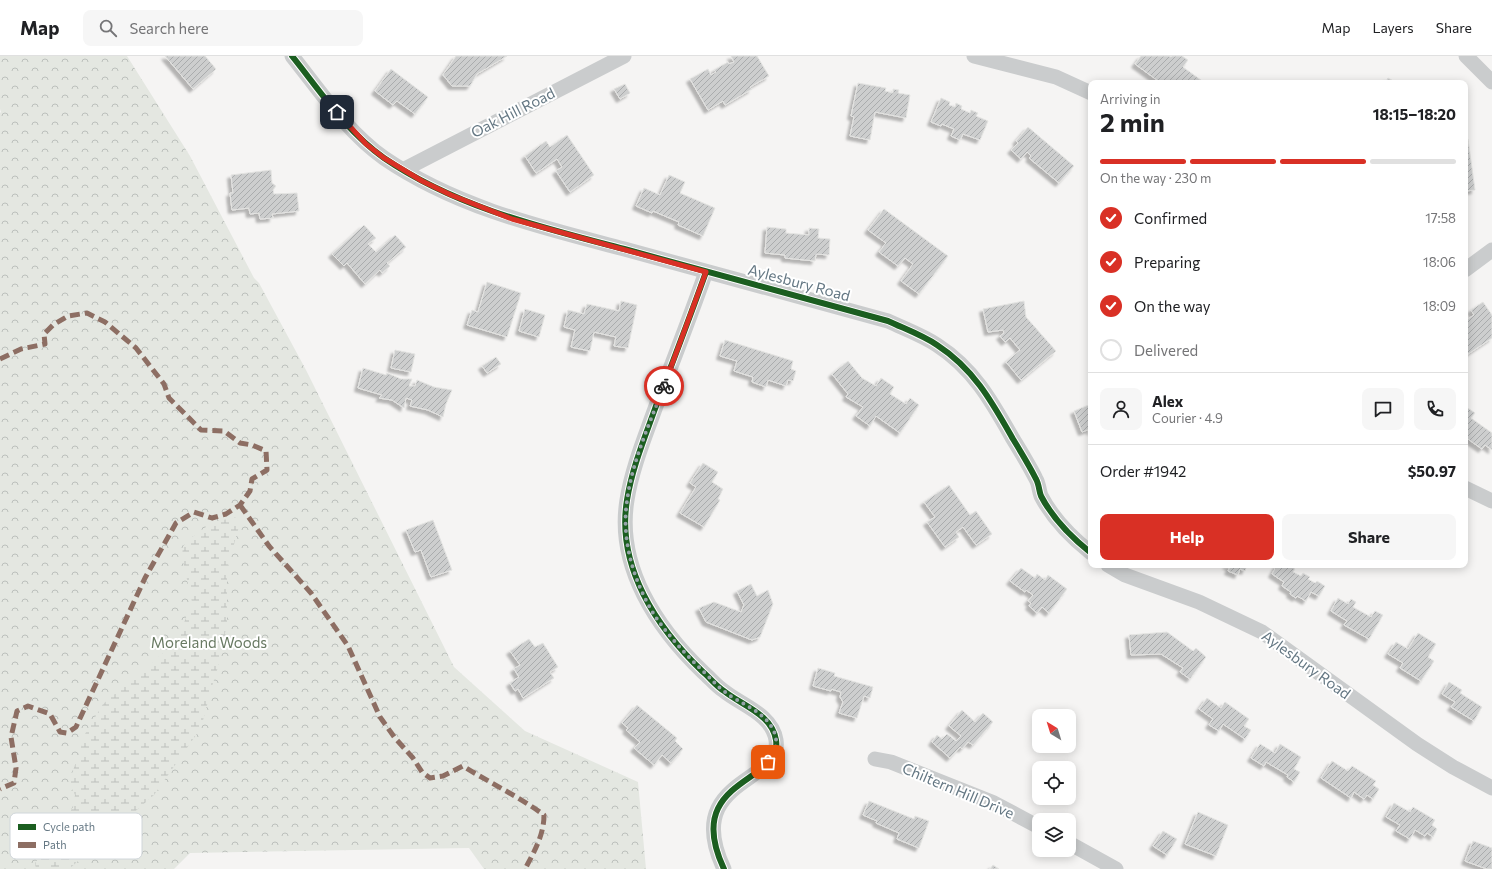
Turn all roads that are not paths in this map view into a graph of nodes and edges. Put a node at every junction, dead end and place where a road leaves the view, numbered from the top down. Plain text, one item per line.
1 (292, 56) edge
2 (624, 56) edge
3 (974, 56) edge
4 (1466, 56) edge
5 (1492, 82) edge
6 (1088, 92) edge
7 (403, 170) junction
8 (1492, 250) edge
9 (1468, 268) edge
10 (706, 272) junction
11 (1468, 489) edge
12 (1492, 501) edge
13 (1088, 551) edge
14 (1113, 568) edge
15 (875, 759) dead end
16 (1492, 788) edge
17 (1032, 823) edge
18 (1076, 847) edge
19 (724, 869) edge
20 (1116, 869) edge

1 - 7 street, Aylesbury Road
2 - 7 street, Oak Hill Road
3 - 6 street
4 - 5 street
7 - 10 street, Aylesbury Road
8 - 9 street
10 - 13 street, Aylesbury Road
10 - 19 street
11 - 12 street
14 - 16 street, Aylesbury Road
15 - 17 street, Chiltern Hill Drive
18 - 20 street

